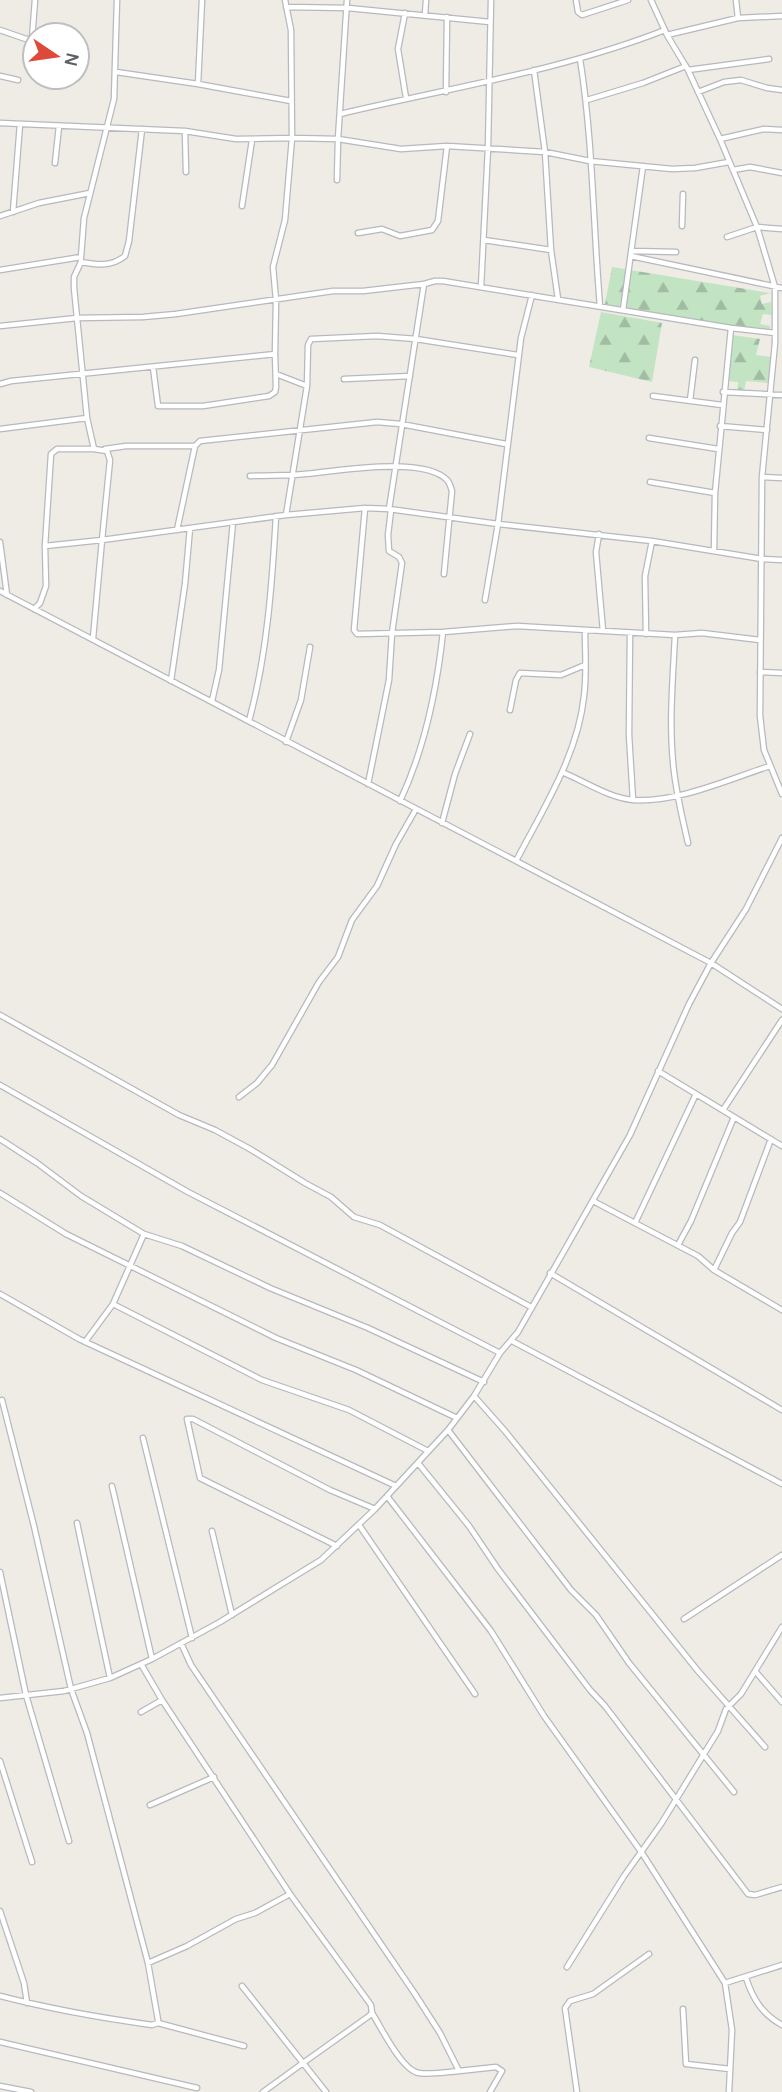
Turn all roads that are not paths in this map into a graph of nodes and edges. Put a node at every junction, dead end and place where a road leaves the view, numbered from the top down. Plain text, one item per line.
1 (34, 0) edge
2 (117, 0) edge
3 (202, 0) edge
4 (285, 0) edge
5 (347, 0) edge
6 (426, 0) edge
7 (491, 0) edge
8 (576, 0) edge
9 (628, 0) edge
10 (651, 0) edge
11 (736, 0) edge
12 (286, 7) junction
13 (348, 8) junction
14 (405, 13) junction
15 (425, 15) junction
16 (782, 16) edge
17 (447, 17) junction
18 (738, 18) junction
19 (490, 22) junction
20 (0, 30) edge
21 (666, 32) junction
22 (580, 59) junction
23 (769, 59) dead end
24 (687, 68) junction
25 (534, 70) junction
26 (116, 72) junction
27 (0, 76) edge
28 (18, 80) dead end
29 (489, 81) junction
30 (198, 84) junction
31 (782, 90) edge
32 (446, 92) junction
33 (698, 92) junction
34 (406, 98) junction
35 (587, 100) junction
36 (291, 101) junction
37 (340, 114) junction
38 (0, 123) edge
39 (20, 124) junction
40 (59, 126) junction
41 (107, 127) junction
42 (142, 129) junction
43 (782, 130) edge
44 (185, 131) junction
45 (292, 138) junction
46 (338, 139) junction
47 (720, 139) junction
48 (252, 140) junction
49 (447, 146) junction
50 (488, 148) junction
51 (545, 152) junction
52 (590, 161) junction
53 (729, 162) junction
54 (55, 163) dead end
55 (643, 166) junction
56 (733, 170) junction
57 (186, 172) dead end
58 (782, 173) edge
59 (337, 180) dead end
60 (90, 192) junction
61 (683, 194) dead end
62 (242, 206) dead end
63 (13, 212) junction
64 (0, 216) edge
65 (682, 226) dead end
66 (757, 227) junction
67 (782, 229) edge
68 (358, 233) dead end
69 (727, 237) dead end
70 (484, 240) junction
71 (551, 250) junction
72 (676, 252) dead end
73 (632, 253) junction
74 (81, 260) junction
75 (0, 270) edge
76 (424, 284) junction
77 (481, 287) junction
78 (775, 287) junction
79 (782, 288) edge
80 (532, 295) junction
81 (558, 299) junction
82 (276, 300) junction
83 (600, 306) junction
84 (624, 310) junction
85 (77, 318) junction
86 (0, 326) edge
87 (731, 328) junction
88 (775, 332) junction
89 (416, 339) junction
90 (775, 344) junction
91 (782, 344) edge
92 (275, 354) junction
93 (518, 355) junction
94 (695, 360) dead end
95 (153, 367) junction
96 (82, 374) junction
97 (276, 374) junction
98 (410, 376) junction
99 (344, 379) dead end
100 (0, 384) edge
101 (307, 386) junction
102 (723, 392) junction
103 (771, 394) junction
104 (782, 395) edge
105 (653, 396) dead end
106 (690, 401) junction
107 (722, 405) junction
108 (87, 418) junction
109 (401, 424) junction
110 (720, 426) junction
111 (0, 429) edge
112 (300, 430) junction
113 (767, 430) junction
114 (649, 438) dead end
115 (506, 444) junction
116 (195, 446) junction
117 (94, 449) junction
118 (101, 449) junction
119 (718, 449) junction
120 (395, 466) junction
121 (292, 475) junction
122 (250, 476) dead end
123 (762, 478) junction
124 (782, 478) edge
125 (650, 482) dead end
126 (715, 493) junction
127 (365, 508) junction
128 (390, 509) junction
129 (286, 515) junction
130 (276, 516) junction
131 (450, 518) junction
132 (233, 522) junction
133 (498, 524) junction
134 (190, 528) junction
135 (177, 530) junction
136 (599, 534) junction
137 (102, 540) junction
138 (652, 541) junction
139 (0, 542) edge
140 (45, 546) junction
141 (714, 551) junction
142 (762, 559) junction
143 (782, 560) edge
144 (444, 574) dead end
145 (0, 591) edge
146 (7, 595) junction
147 (485, 600) dead end
148 (34, 609) junction
149 (585, 631) junction
150 (603, 631) junction
151 (443, 632) junction
152 (392, 633) junction
153 (630, 633) junction
154 (646, 634) junction
155 (675, 635) junction
156 (93, 638) junction
157 (760, 640) junction
158 (310, 646) dead end
159 (585, 665) junction
160 (760, 672) junction
161 (782, 674) edge
162 (170, 681) junction
163 (212, 701) junction
164 (510, 710) dead end
165 (249, 722) junction
166 (470, 734) dead end
167 (286, 742) junction
168 (770, 766) junction
169 (562, 772) junction
170 (782, 772) edge
171 (773, 775) junction
172 (368, 784) junction
173 (782, 794) edge
174 (677, 796) junction
175 (633, 800) junction
176 (401, 801) junction
177 (416, 809) junction
178 (442, 822) junction
179 (782, 838) edge
180 (688, 843) dead end
181 (516, 861) junction
182 (711, 963) junction
183 (782, 1009) edge
184 (0, 1015) edge
185 (782, 1020) edge
186 (657, 1070) junction
187 (0, 1085) edge
188 (696, 1094) junction
189 (239, 1097) dead end
190 (723, 1110) junction
191 (734, 1117) junction
192 (0, 1139) edge
193 (771, 1139) junction
194 (782, 1146) edge
195 (0, 1193) edge
196 (593, 1201) junction
197 (635, 1223) junction
198 (144, 1234) junction
199 (678, 1245) junction
200 (132, 1266) junction
201 (714, 1270) junction
202 (550, 1273) junction
203 (0, 1294) edge
204 (113, 1304) junction
205 (531, 1307) junction
206 (782, 1310) edge
207 (512, 1341) junction
208 (85, 1342) junction
209 (500, 1353) junction
210 (484, 1382) junction
211 (474, 1396) junction
212 (2, 1400) dead end
213 (782, 1410) edge
214 (457, 1418) junction
215 (448, 1430) junction
216 (143, 1438) dead end
217 (428, 1451) junction
218 (418, 1463) junction
219 (782, 1484) edge
220 (112, 1486) dead end
221 (396, 1486) junction
222 (387, 1496) junction
223 (375, 1509) junction
224 (77, 1523) dead end
225 (359, 1525) junction
226 (212, 1531) dead end
227 (337, 1546) junction
228 (782, 1555) edge
229 (0, 1572) edge
230 (232, 1615) junction
231 (684, 1619) dead end
232 (782, 1627) edge
233 (780, 1635) edge
234 (192, 1638) junction
235 (181, 1643) junction
236 (152, 1659) junction
237 (141, 1664) junction
238 (755, 1671) junction
239 (110, 1678) junction
240 (71, 1689) junction
241 (475, 1694) dead end
242 (26, 1695) junction
243 (0, 1698) edge
244 (162, 1700) junction
245 (782, 1702) edge
246 (730, 1706) junction
247 (141, 1712) dead end
248 (765, 1747) dead end
249 (704, 1754) junction
250 (0, 1761) edge
251 (214, 1777) junction
252 (734, 1792) dead end
253 (676, 1799) junction
254 (150, 1805) dead end
255 (69, 1841) dead end
256 (642, 1853) junction
257 (32, 1862) dead end
258 (782, 1887) edge
259 (290, 1894) junction
260 (0, 1911) edge
261 (649, 1954) dead end
262 (148, 1963) junction
263 (782, 1965) edge
264 (567, 1967) dead end
265 (746, 1978) junction
266 (724, 1983) junction
267 (242, 1986) dead end
268 (0, 1996) edge
269 (27, 2003) junction
270 (683, 2009) dead end
271 (372, 2013) junction
272 (158, 2023) junction
273 (782, 2025) edge
274 (0, 2042) edge
275 (244, 2046) dead end
276 (303, 2063) junction
277 (730, 2069) junction
278 (458, 2071) junction
279 (0, 2086) edge
280 (197, 2088) dead end
281 (31, 2092) edge
282 (263, 2092) edge
283 (326, 2092) edge
284 (490, 2092) edge
285 (577, 2092) edge
286 (729, 2092) edge

1 - 20 street
2 - 26 street
3 - 30 street
4 - 12 street
5 - 13 street
6 - 15 street
7 - 19 street
8 - 9 street
10 - 21 street
11 - 18 street
12 - 13 street
12 - 36 street
13 - 14 street
13 - 37 street
14 - 15 street
14 - 34 street
15 - 17 street
16 - 18 street
17 - 19 street
17 - 32 street
18 - 21 street
19 - 29 street
21 - 22 street
21 - 24 street
22 - 25 street
22 - 35 street
23 - 24 street
24 - 33 street
24 - 35 street
25 - 29 street
25 - 51 street
26 - 30 street
26 - 41 street
27 - 28 street
29 - 32 street
29 - 50 street
30 - 36 street
31 - 33 street
32 - 34 street
33 - 47 street
34 - 37 street
35 - 52 street
36 - 45 street
37 - 46 street
38 - 39 street
39 - 40 street
39 - 63 street
40 - 41 street
40 - 54 street
41 - 42 street
41 - 60 street
42 - 44 street
42 - 74 street
43 - 47 street
44 - 48 street
44 - 57 street
45 - 46 street
45 - 48 street
45 - 82 street
46 - 49 street
46 - 59 street
47 - 53 street
48 - 62 street
49 - 50 street
49 - 68 street
50 - 51 street
50 - 70 street
51 - 52 street
51 - 71 street
52 - 55 street
52 - 83 street
53 - 55 street
53 - 56 street
55 - 73 street
56 - 58 street
56 - 66 street
60 - 63 street
60 - 74 street
61 - 65 street
63 - 64 street
66 - 67 street
66 - 69 street
66 - 78 street
70 - 71 street
70 - 77 street
71 - 81 street
72 - 73 street
73 - 78 street
73 - 84 street
74 - 75 street
74 - 85 street
76 - 77 street
76 - 82 street
76 - 89 street
77 - 80 street
78 - 79 street
78 - 88 street
80 - 81 street
80 - 93 street
81 - 83 street
82 - 85 street
82 - 92 street
83 - 84 street
84 - 87 street
85 - 86 street
85 - 96 street
87 - 88 street
87 - 102 street
88 - 90 street
89 - 93 street
89 - 98 street
89 - 101 street
90 - 91 street
90 - 103 street
92 - 95 street
92 - 97 street
93 - 115 street
94 - 106 street
95 - 96 street
95 - 97 street
96 - 100 street
96 - 108 street
97 - 101 street
98 - 99 street
98 - 109 street
101 - 112 street
102 - 103 street
102 - 107 street
103 - 104 street
103 - 113 street
105 - 106 street
106 - 107 street
107 - 110 street
108 - 111 street
108 - 117 street
109 - 112 street
109 - 115 street
109 - 120 street
110 - 113 street
110 - 119 street
112 - 116 street
112 - 121 street
113 - 123 street
114 - 119 street
115 - 133 street
116 - 118 street
116 - 135 street
117 - 118 street
117 - 140 street
118 - 137 street
119 - 126 street
120 - 121 street
120 - 128 street
120 - 131 street
121 - 122 street
121 - 129 street
123 - 124 street
123 - 142 street
125 - 126 street
126 - 141 street
127 - 128 street
127 - 129 street
127 - 152 street
128 - 131 street
128 - 152 street
129 - 130 street
130 - 132 street
130 - 165 street
131 - 133 street
131 - 144 street
132 - 134 street
132 - 163 street
133 - 136 street
133 - 147 street
134 - 135 street
134 - 162 street
135 - 137 street
136 - 138 street
136 - 150 street
137 - 140 street
137 - 156 street
138 - 141 street
138 - 154 street
139 - 146 street
140 - 148 street
141 - 142 street
142 - 143 street
142 - 157 street
145 - 146 street
146 - 148 street
148 - 156 street
149 - 150 street
149 - 151 street
149 - 159 street
150 - 153 street
151 - 152 street
151 - 176 street
152 - 172 street
153 - 154 street
153 - 175 street
154 - 155 street
155 - 157 street
155 - 174 street
156 - 162 street
157 - 160 street
158 - 167 street
159 - 164 street
159 - 169 street
160 - 161 street
160 - 168 street
162 - 163 street
163 - 165 street
165 - 167 street
166 - 178 street
167 - 172 street
168 - 171 street
168 - 174 street
169 - 175 street
169 - 181 street
170 - 171 street
171 - 173 street
172 - 176 street
174 - 175 street
174 - 180 street
176 - 177 street
177 - 178 street
177 - 189 street
178 - 181 street
179 - 182 street
181 - 182 street
182 - 183 street
182 - 186 street
184 - 205 street
185 - 190 street
186 - 188 street
186 - 196 street
187 - 209 street
188 - 190 street
188 - 197 street
190 - 191 street
191 - 193 street
191 - 199 street
192 - 198 street
193 - 194 street
193 - 201 street
195 - 200 street
196 - 197 street
196 - 202 street
197 - 199 street
198 - 200 street
198 - 210 street
199 - 201 street
200 - 204 street
200 - 214 street
201 - 206 street
202 - 205 street
202 - 213 street
203 - 208 street
204 - 208 street
204 - 217 street
205 - 207 street
207 - 209 street
207 - 219 street
208 - 221 street
209 - 210 street
210 - 211 street
211 - 214 street
211 - 246 street
212 - 240 street
214 - 215 street
215 - 217 street
215 - 249 street
216 - 234 street
217 - 218 street
218 - 221 street
218 - 253 street
220 - 236 street
221 - 222 street
222 - 223 street
222 - 256 street
223 - 225 street
223 - 227 street
224 - 239 street
225 - 227 street
225 - 241 street
226 - 230 street
227 - 230 street
228 - 231 street
229 - 242 street
230 - 234 street
232 - 233 street
233 - 238 street
234 - 235 street
235 - 236 street
235 - 278 street
236 - 237 street
237 - 239 street
237 - 244 street
238 - 245 street
238 - 246 street
239 - 240 street
240 - 242 street
240 - 262 street
242 - 243 street
242 - 255 street
244 - 247 street
244 - 251 street
246 - 248 street
246 - 249 street
249 - 252 street
249 - 253 street
250 - 257 street
251 - 254 street
251 - 259 street
253 - 256 street
253 - 258 street
256 - 264 street
256 - 266 street
259 - 262 street
259 - 271 street
260 - 269 street
261 - 285 street
262 - 272 street
263 - 265 street
265 - 266 street
265 - 273 street
266 - 277 street
267 - 276 street
268 - 269 street
269 - 272 street
270 - 277 street
271 - 276 street
271 - 278 street
272 - 275 street
274 - 280 street
276 - 282 street
276 - 283 street
277 - 286 street
278 - 284 street
279 - 281 street

